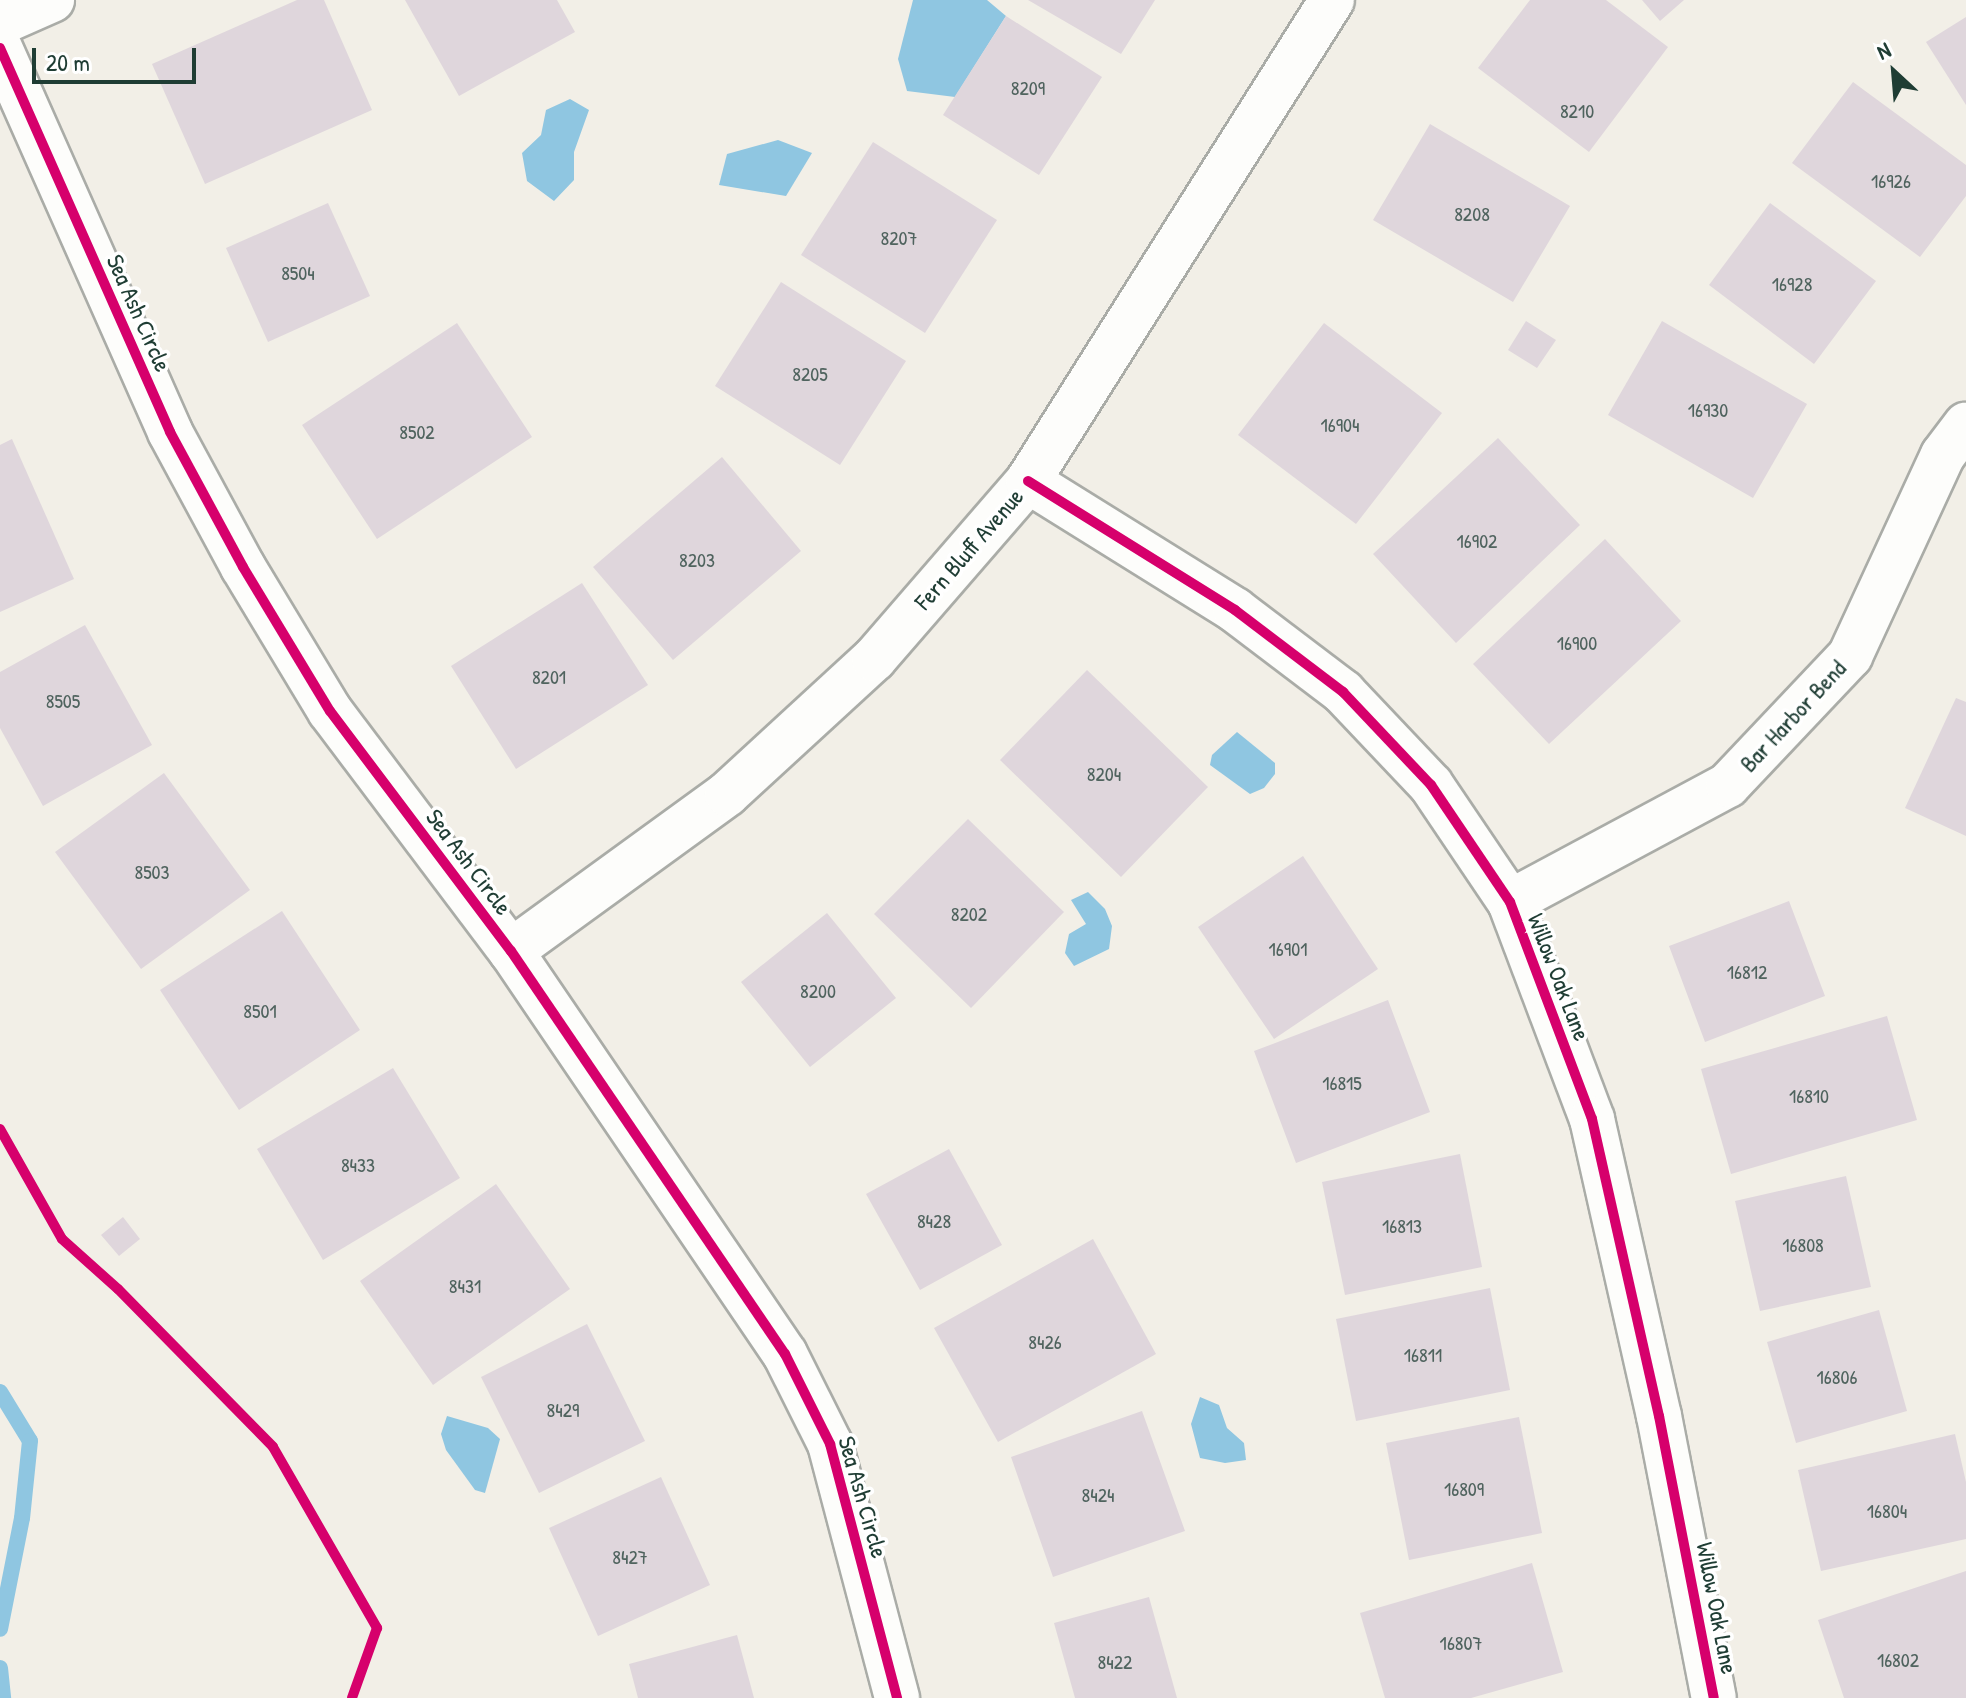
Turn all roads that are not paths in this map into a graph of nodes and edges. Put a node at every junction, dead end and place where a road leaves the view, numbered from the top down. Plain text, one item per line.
1 (52, 0) edge
2 (1332, 0) edge
3 (0, 23) edge
4 (0, 48) edge
5 (1966, 425) edge
6 (1028, 481) junction
7 (1510, 902) junction
8 (511, 951) junction
9 (897, 1698) edge
10 (1714, 1698) edge

1 - 3 street
2 - 6 street, Fern Bluff Avenue
4 - 8 street, Sea Ash Circle
5 - 7 street, Bar Harbor Bend
6 - 7 street, Willow Oak Lane
6 - 8 street, Fern Bluff Avenue
7 - 10 street, Willow Oak Lane
8 - 9 street, Sea Ash Circle

